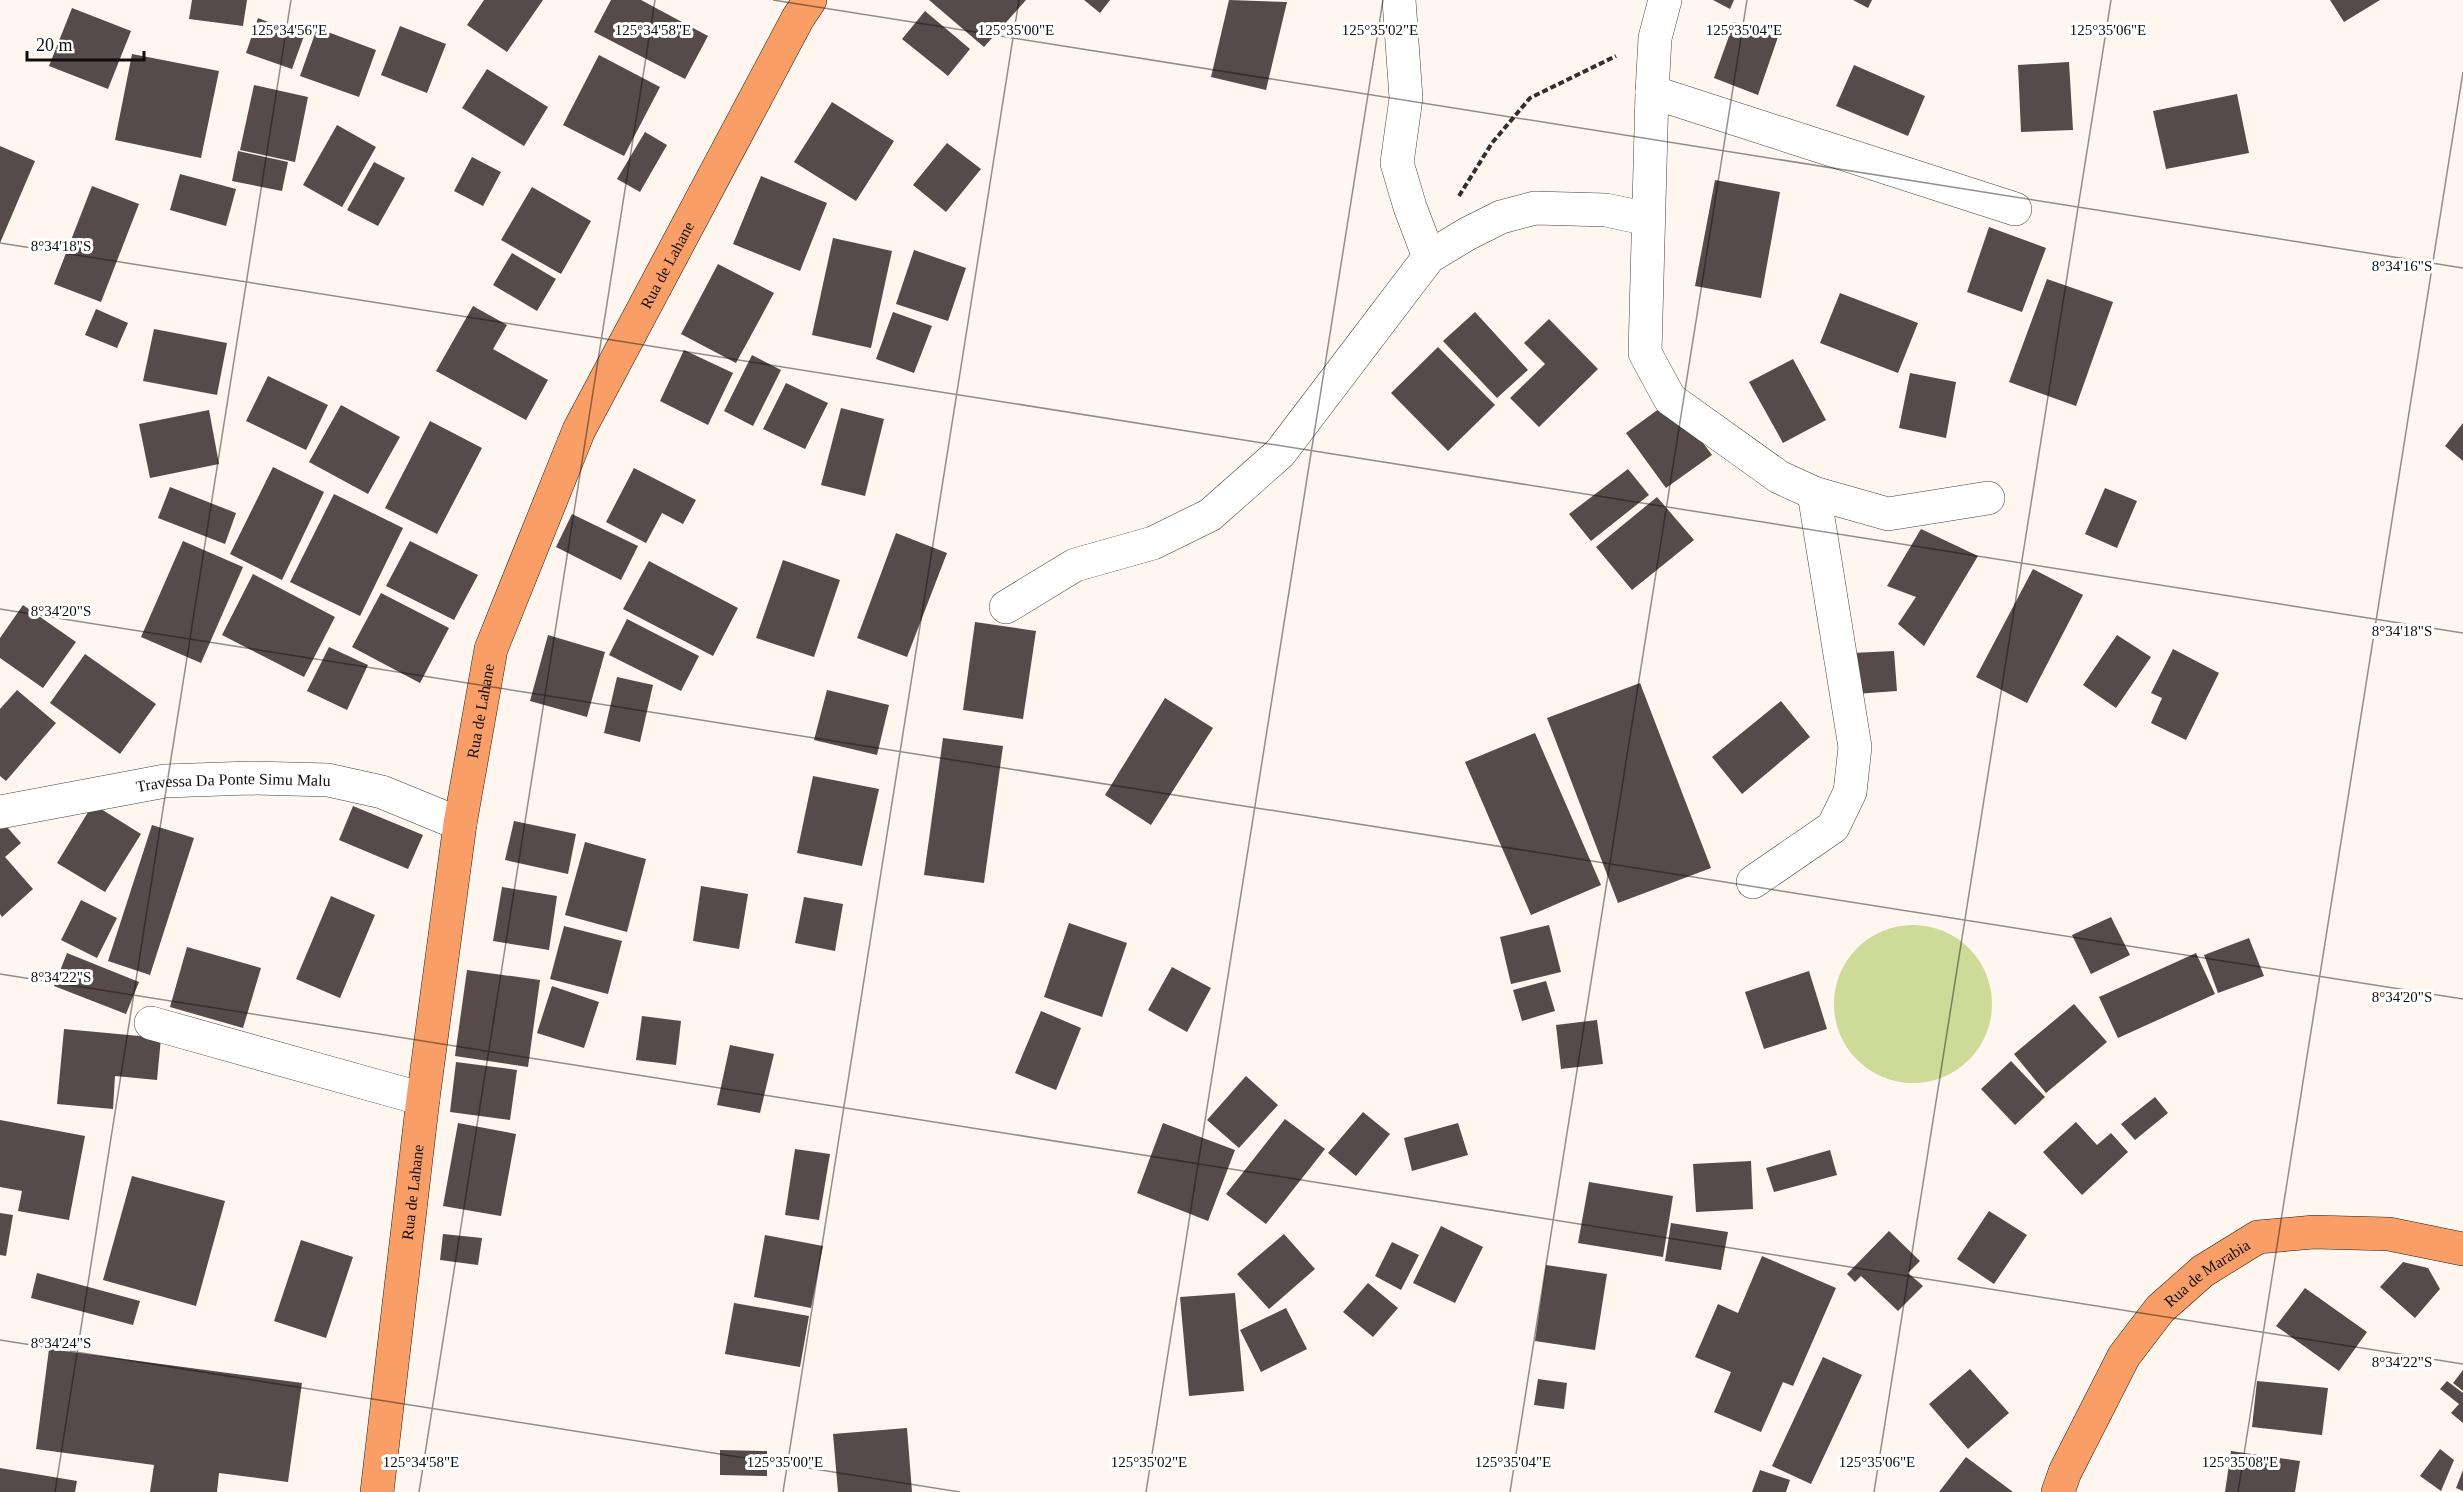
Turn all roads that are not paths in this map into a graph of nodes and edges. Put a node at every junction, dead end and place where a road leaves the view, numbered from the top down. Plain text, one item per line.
1 (810, 0) edge
2 (1399, 0) edge
3 (1665, 0) edge
4 (1652, 92) junction
5 (2014, 209) dead end
6 (1648, 219) junction
7 (1429, 257) junction
8 (1814, 493) junction
9 (1988, 498) dead end
10 (1006, 607) dead end
11 (0, 812) edge
12 (460, 824) junction
13 (1753, 882) dead end
14 (150, 1023) dead end
15 (423, 1099) junction
16 (2463, 1250) edge
17 (377, 1492) edge
18 (2058, 1492) edge

1 - 12 main road, Rua de Lahane
2 - 7 street
3 - 4 street
4 - 5 street
4 - 6 street
6 - 7 street
6 - 8 street
7 - 10 street
8 - 9 street
8 - 13 street
11 - 12 street, Travessa Da Ponte Simu Malu
12 - 15 main road, Rua de Lahane
14 - 15 street
15 - 17 main road, Rua de Lahane
16 - 18 main road, Rua de Marabia

